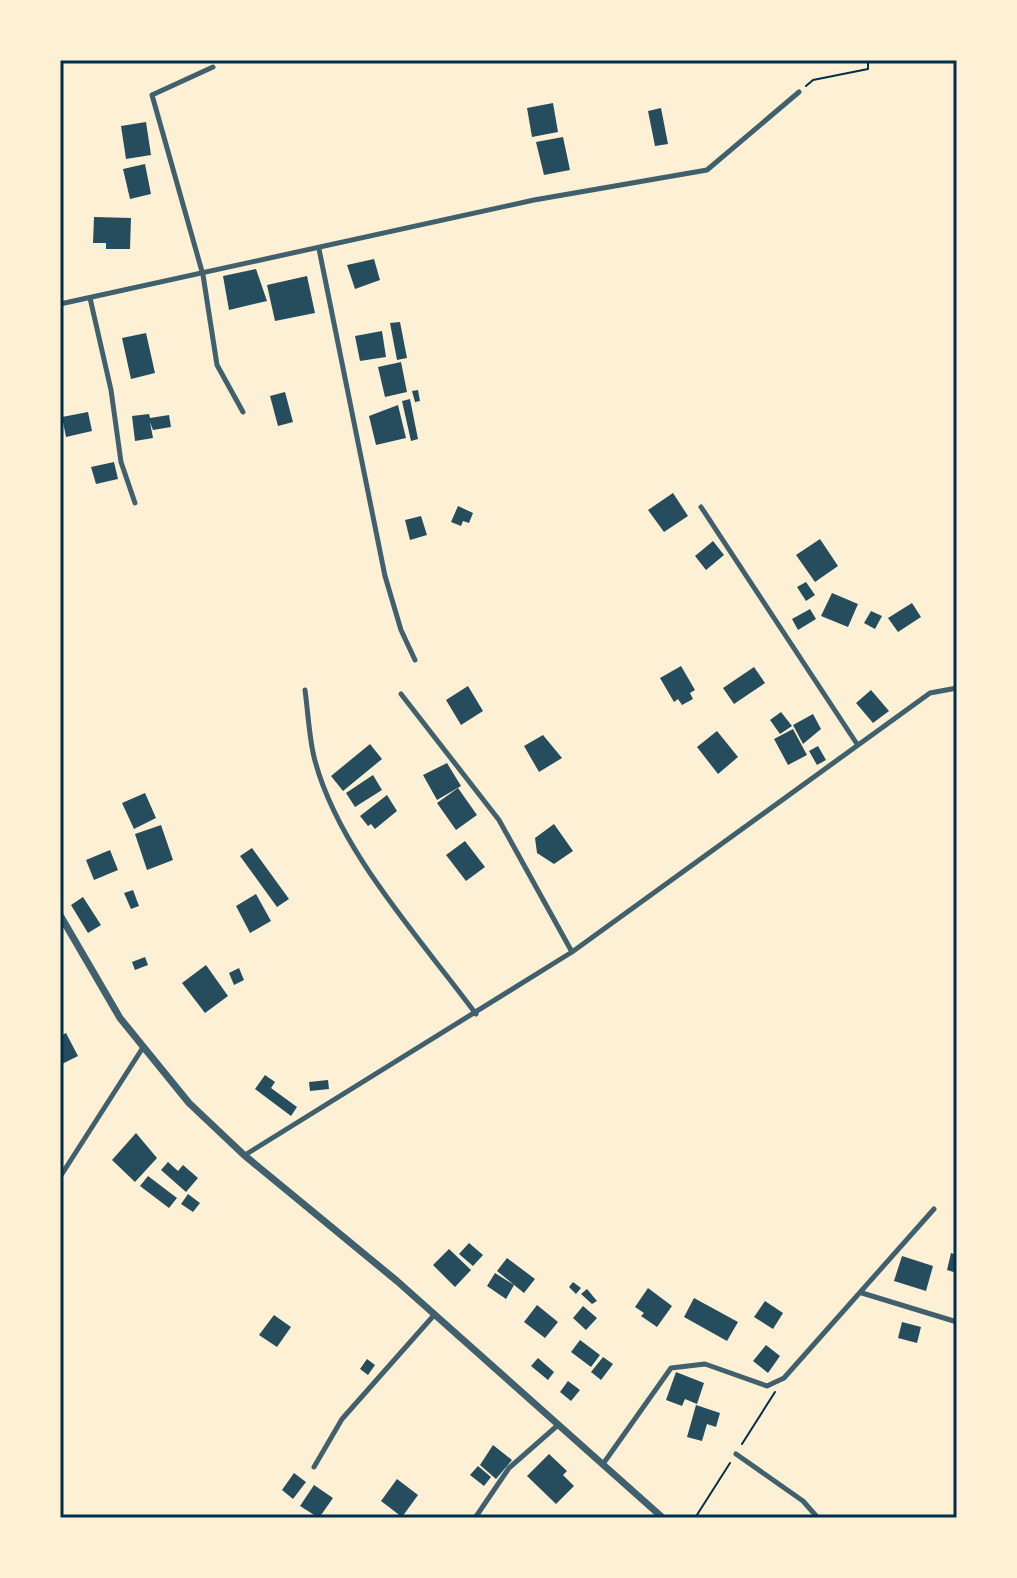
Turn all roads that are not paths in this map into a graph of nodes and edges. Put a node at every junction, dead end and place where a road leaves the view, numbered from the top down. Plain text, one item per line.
1 (213, 67) dead end
2 (799, 92) road end
3 (319, 249) junction
4 (203, 275) junction
5 (90, 298) junction
6 (60, 304) edge
7 (243, 412) dead end
8 (135, 503) dead end
9 (701, 507) dead end
10 (415, 660) dead end
11 (957, 688) edge
12 (305, 690) dead end
13 (401, 694) dead end
14 (857, 744) junction
15 (60, 915) edge
16 (572, 952) junction
17 (476, 1014) junction
18 (142, 1049) junction
19 (244, 1155) junction
20 (60, 1177) edge
21 (934, 1209) dead end
22 (862, 1293) junction
23 (435, 1314) junction
24 (957, 1322) edge
25 (559, 1424) junction
26 (736, 1454) dead end
27 (603, 1464) junction
28 (314, 1467) dead end
29 (475, 1518) edge
30 (663, 1518) edge
31 (818, 1518) edge

1 - 4 street
2 - 3 street
3 - 4 street
3 - 10 street
4 - 5 street
4 - 7 street
5 - 6 street
5 - 8 street
9 - 14 street
11 - 14 street
12 - 17 street
13 - 16 street
14 - 16 street
15 - 18 street
16 - 17 street
17 - 19 street
18 - 19 street
18 - 20 street
19 - 23 street
21 - 22 street
22 - 24 street
22 - 27 street
23 - 25 street
23 - 28 street
25 - 27 street
25 - 29 street
26 - 31 street
27 - 30 street

